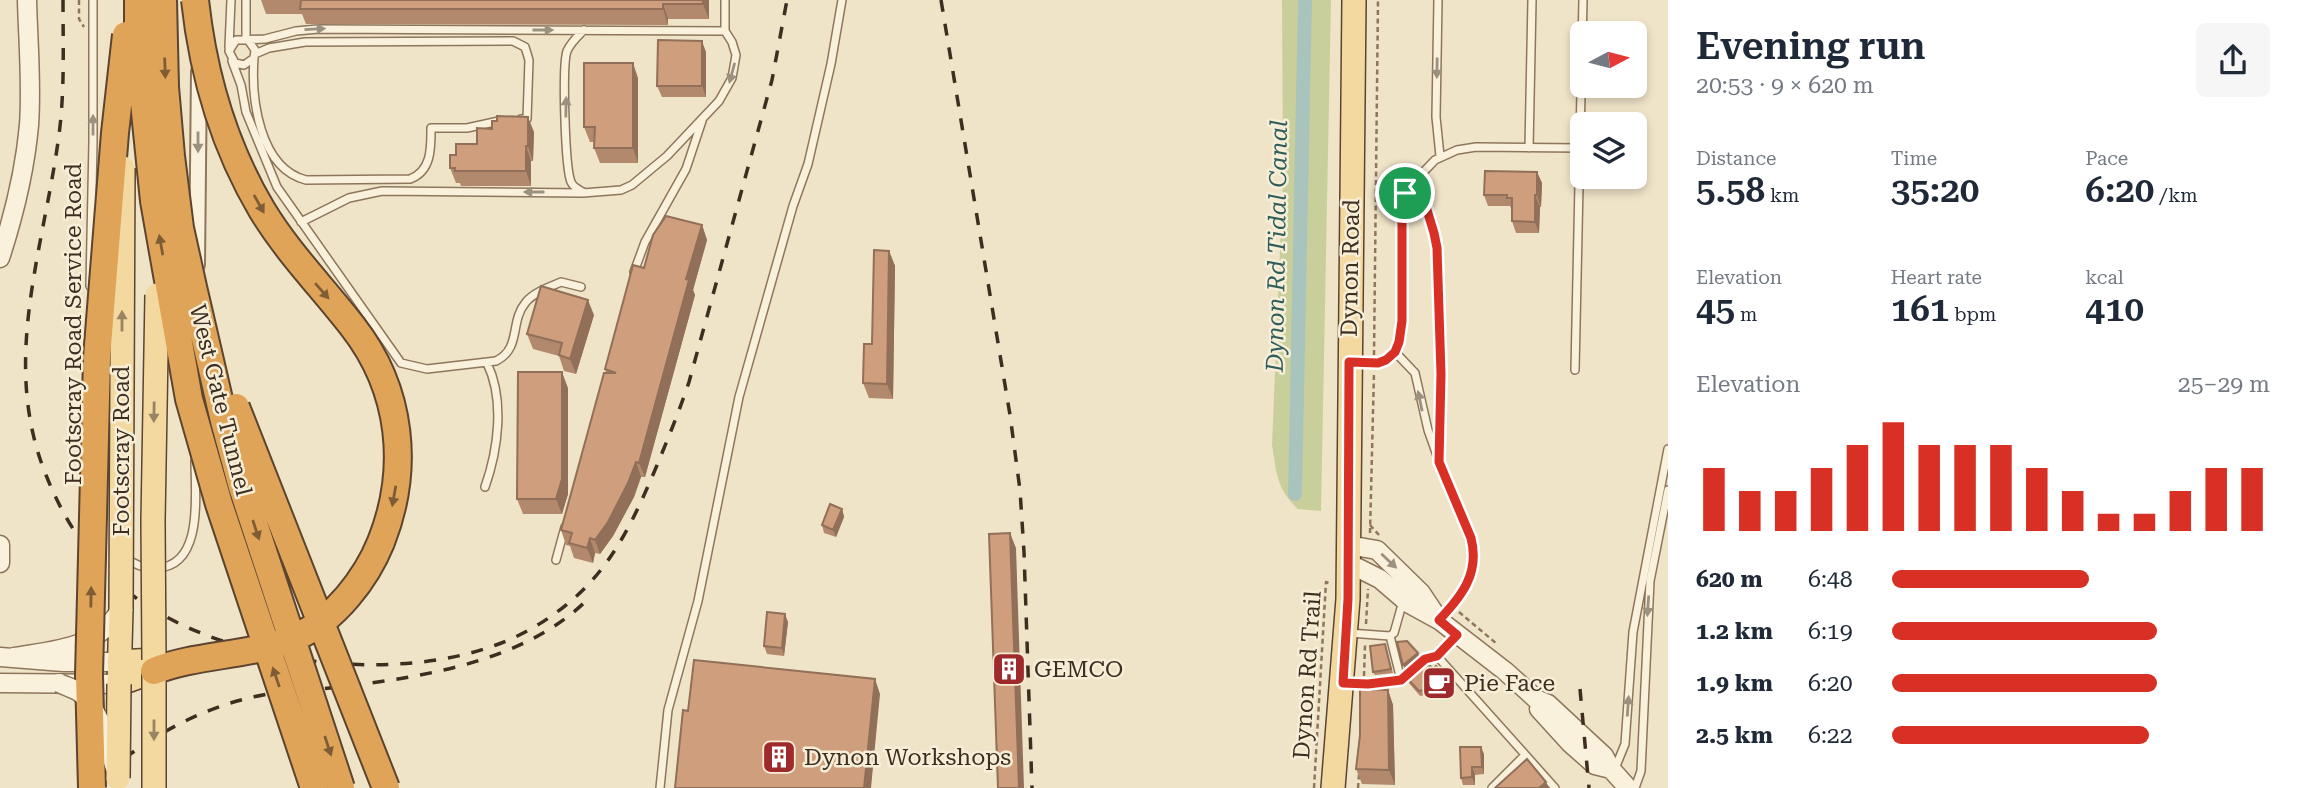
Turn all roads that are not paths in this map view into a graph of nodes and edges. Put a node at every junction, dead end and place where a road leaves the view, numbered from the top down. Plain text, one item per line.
1 (27, 0) edge
2 (93, 0) edge
3 (129, 0) edge
4 (138, 0) edge
5 (163, 0) edge
6 (197, 0) edge
7 (231, 0) edge
8 (246, 0) edge
9 (725, 0) edge
10 (842, 0) edge
11 (1354, 0) edge
12 (1438, 0) edge
13 (1532, 0) edge
14 (1583, 0) edge
15 (584, 30) junction
16 (725, 31) junction
17 (247, 39) junction
18 (229, 51) junction
19 (254, 56) junction
20 (232, 60) junction
21 (1581, 112) edge
22 (124, 115) dead end
23 (702, 120) junction
24 (1529, 148) junction
25 (1570, 149) edge
26 (1440, 156) junction
27 (1417, 177) junction
28 (1579, 189) edge
29 (583, 193) junction
30 (301, 222) junction
31 (0, 258) edge
32 (630, 286) edge
33 (193, 287) junction
34 (582, 287) dead end
35 (157, 295) dead end
36 (90, 298) dead end
37 (197, 336) dead end
38 (90, 340) dead end
39 (1395, 352) junction
40 (1349, 362) junction
41 (487, 363) junction
42 (1575, 370) dead end
43 (197, 392) dead end
44 (1668, 449) edge
45 (1439, 462) junction
46 (485, 487) dead end
47 (1668, 490) edge
48 (100, 519) dead end
49 (567, 521) edge
50 (113, 542) dead end
51 (0, 545) edge
52 (556, 560) dead end
53 (0, 563) edge
54 (1348, 567) junction
55 (1404, 599) junction
56 (121, 609) junction
57 (1439, 620) junction
58 (1346, 633) junction
59 (1457, 635) junction
60 (1390, 636) junction
61 (1437, 656) junction
62 (7, 657) edge
63 (154, 666) junction
64 (119, 673) junction
65 (1401, 680) junction
66 (0, 683) edge
67 (59, 683) junction
68 (1343, 683) junction
69 (1525, 755) junction
70 (1612, 771) junction
71 (118, 783) edge
72 (92, 788) edge
73 (154, 788) edge
74 (314, 788) edge
75 (341, 788) edge
76 (386, 788) edge
77 (660, 788) edge
78 (1334, 788) edge
79 (1492, 788) edge
80 (1555, 788) edge
81 (1628, 788) edge
82 (1635, 788) edge

1 - 31 street
36 -> 2 lane, Footscray Road Service Road
72 -> 3 highway, bridge
74 -> 4 highway, West Gate Tunnel, bridge
5 -> 33 highway, West Gate Tunnel, bridge
6 -> 37 street
6 -> 63 highway, bridge
7 - 18 lane
8 - 17 lane
9 - 16 lane
10 - 77 lane
11 - 40 main road, Dynon Road
12 -> 26 lane
13 - 24 lane
14 - 21 lane
15 - 16 lane
17 -> 15 lane
29 -> 15 lane
16 -> 23 lane
17 - 18 lane
17 - 19 lane
18 - 20 lane
19 - 19 lane
19 - 20 lane
20 - 30 lane
56 -> 22 main road, Footscray Road, bridge
23 - 29 lane
23 - 32 lane
24 - 25 lane
24 - 26 lane
26 - 27 lane
27 - 39 lane
27 - 45 lane
28 - 42 lane
29 -> 30 lane
30 - 41 lane
33 -> 75 highway, West Gate Tunnel, bridge
33 - 76 highway, bridge
34 - 41 lane
35 -> 63 main road, Footscray Road, bridge
38 - 48 lane, Footscray Road Service Road
39 - 40 lane
45 -> 39 lane
40 - 54 main road, Dynon Road
41 - 46 lane
43 - 50 lane
70 -> 44 lane
45 - 57 lane
47 -> 82 lane
49 - 52 lane
51 - 53 street
54 - 55 street
54 -> 57 street
54 - 58 main road, Dynon Road
55 - 57 street
55 - 60 lane
56 - 62 street
56 - 64 main road, Footscray Road
57 - 59 street
58 - 60 lane
58 - 68 main road, Dynon Road
59 - 61 lane
59 - 70 street
60 - 65 lane
61 - 65 lane
61 - 69 lane
62 - 64 street
63 - 64 main road
63 -> 73 main road, Footscray Road, bridge
64 - 67 street, bridge
64 - 71 main road, Footscray Road, bridge
65 - 68 lane
66 - 67 street
67 - 71 street, bridge
68 - 78 main road, Dynon Road
69 - 79 lane
69 - 80 lane
70 - 81 street

